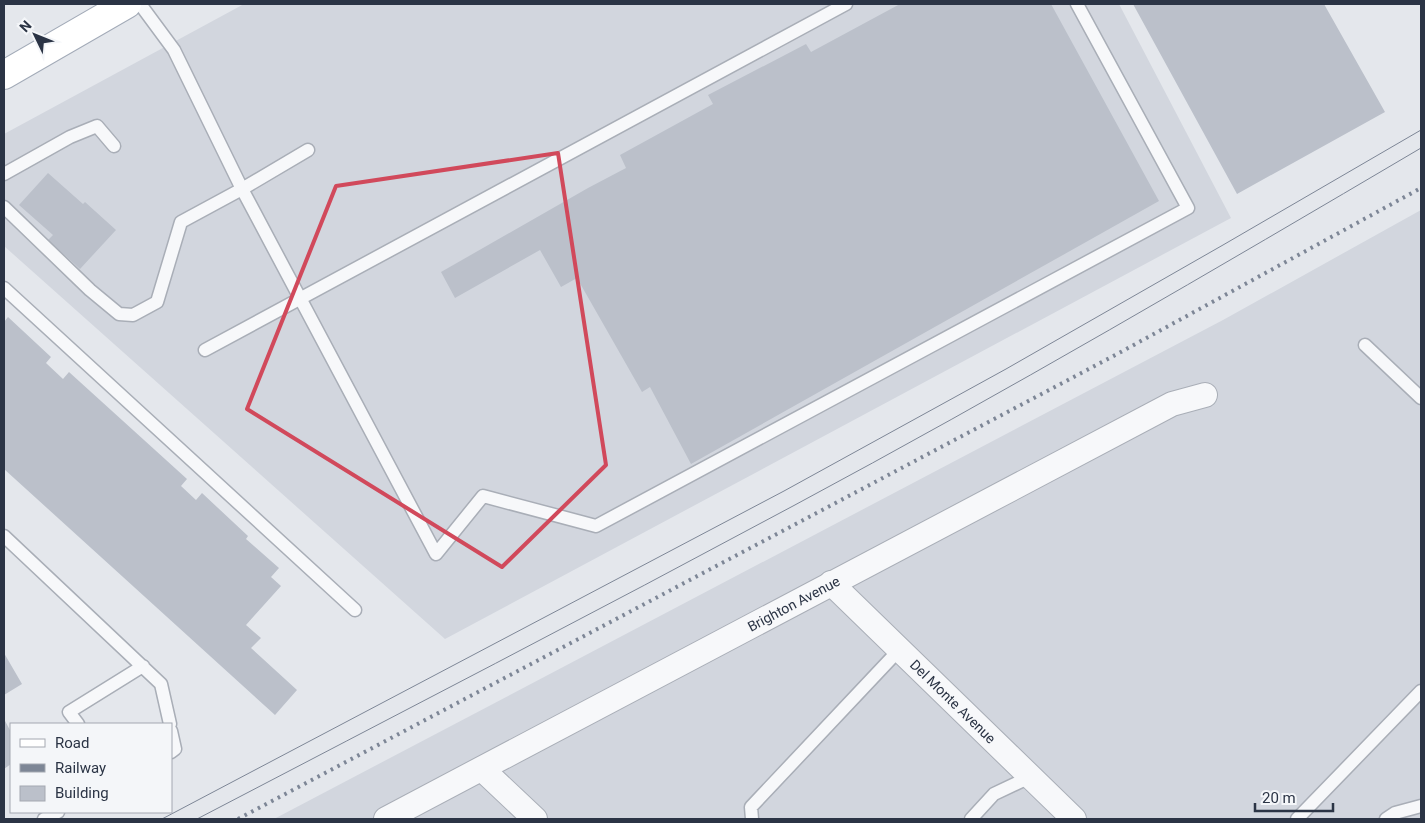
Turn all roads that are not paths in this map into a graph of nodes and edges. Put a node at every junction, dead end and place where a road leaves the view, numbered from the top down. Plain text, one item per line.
1 (127, 4) edge
2 (140, 4) edge
3 (846, 4) edge
4 (1077, 4) edge
5 (4, 74) edge
6 (114, 146) dead end
7 (308, 150) dead end
8 (4, 174) edge
9 (242, 189) junction
10 (4, 207) edge
11 (4, 288) edge
12 (300, 299) junction
13 (1365, 345) dead end
14 (206, 350) dead end
15 (1205, 395) dead end
16 (1421, 398) edge
17 (4, 536) edge
18 (831, 584) junction
19 (355, 610) dead end
20 (899, 650) junction
21 (143, 666) junction
22 (1421, 691) edge
23 (77, 723) edge
24 (170, 723) edge
25 (172, 736) edge
26 (172, 751) edge
27 (482, 768) junction
28 (1030, 777) junction
29 (1421, 806) edge
30 (56, 813) edge
31 (44, 819) edge
32 (386, 819) edge
33 (535, 819) edge
34 (752, 819) edge
35 (971, 819) edge
36 (1074, 819) edge
37 (1297, 819) edge
38 (1386, 819) edge

1 - 5 main road
2 - 9 lane
3 - 12 lane
4 - 12 lane
6 - 8 lane
7 - 9 lane
9 - 10 lane
9 - 12 lane
11 - 19 lane
12 - 14 lane
13 - 16 lane
15 - 18 street, Brighton Avenue
17 - 21 lane
18 - 20 street, Del Monte Avenue
18 - 27 street, Brighton Avenue
20 - 28 street, Del Monte Avenue
20 - 34 lane
21 - 23 lane
21 - 24 lane
22 - 37 lane
25 - 26 lane
27 - 32 street, Brighton Avenue
27 - 33 street
28 - 35 lane
28 - 36 street, Del Monte Avenue
29 - 38 lane
30 - 31 lane

